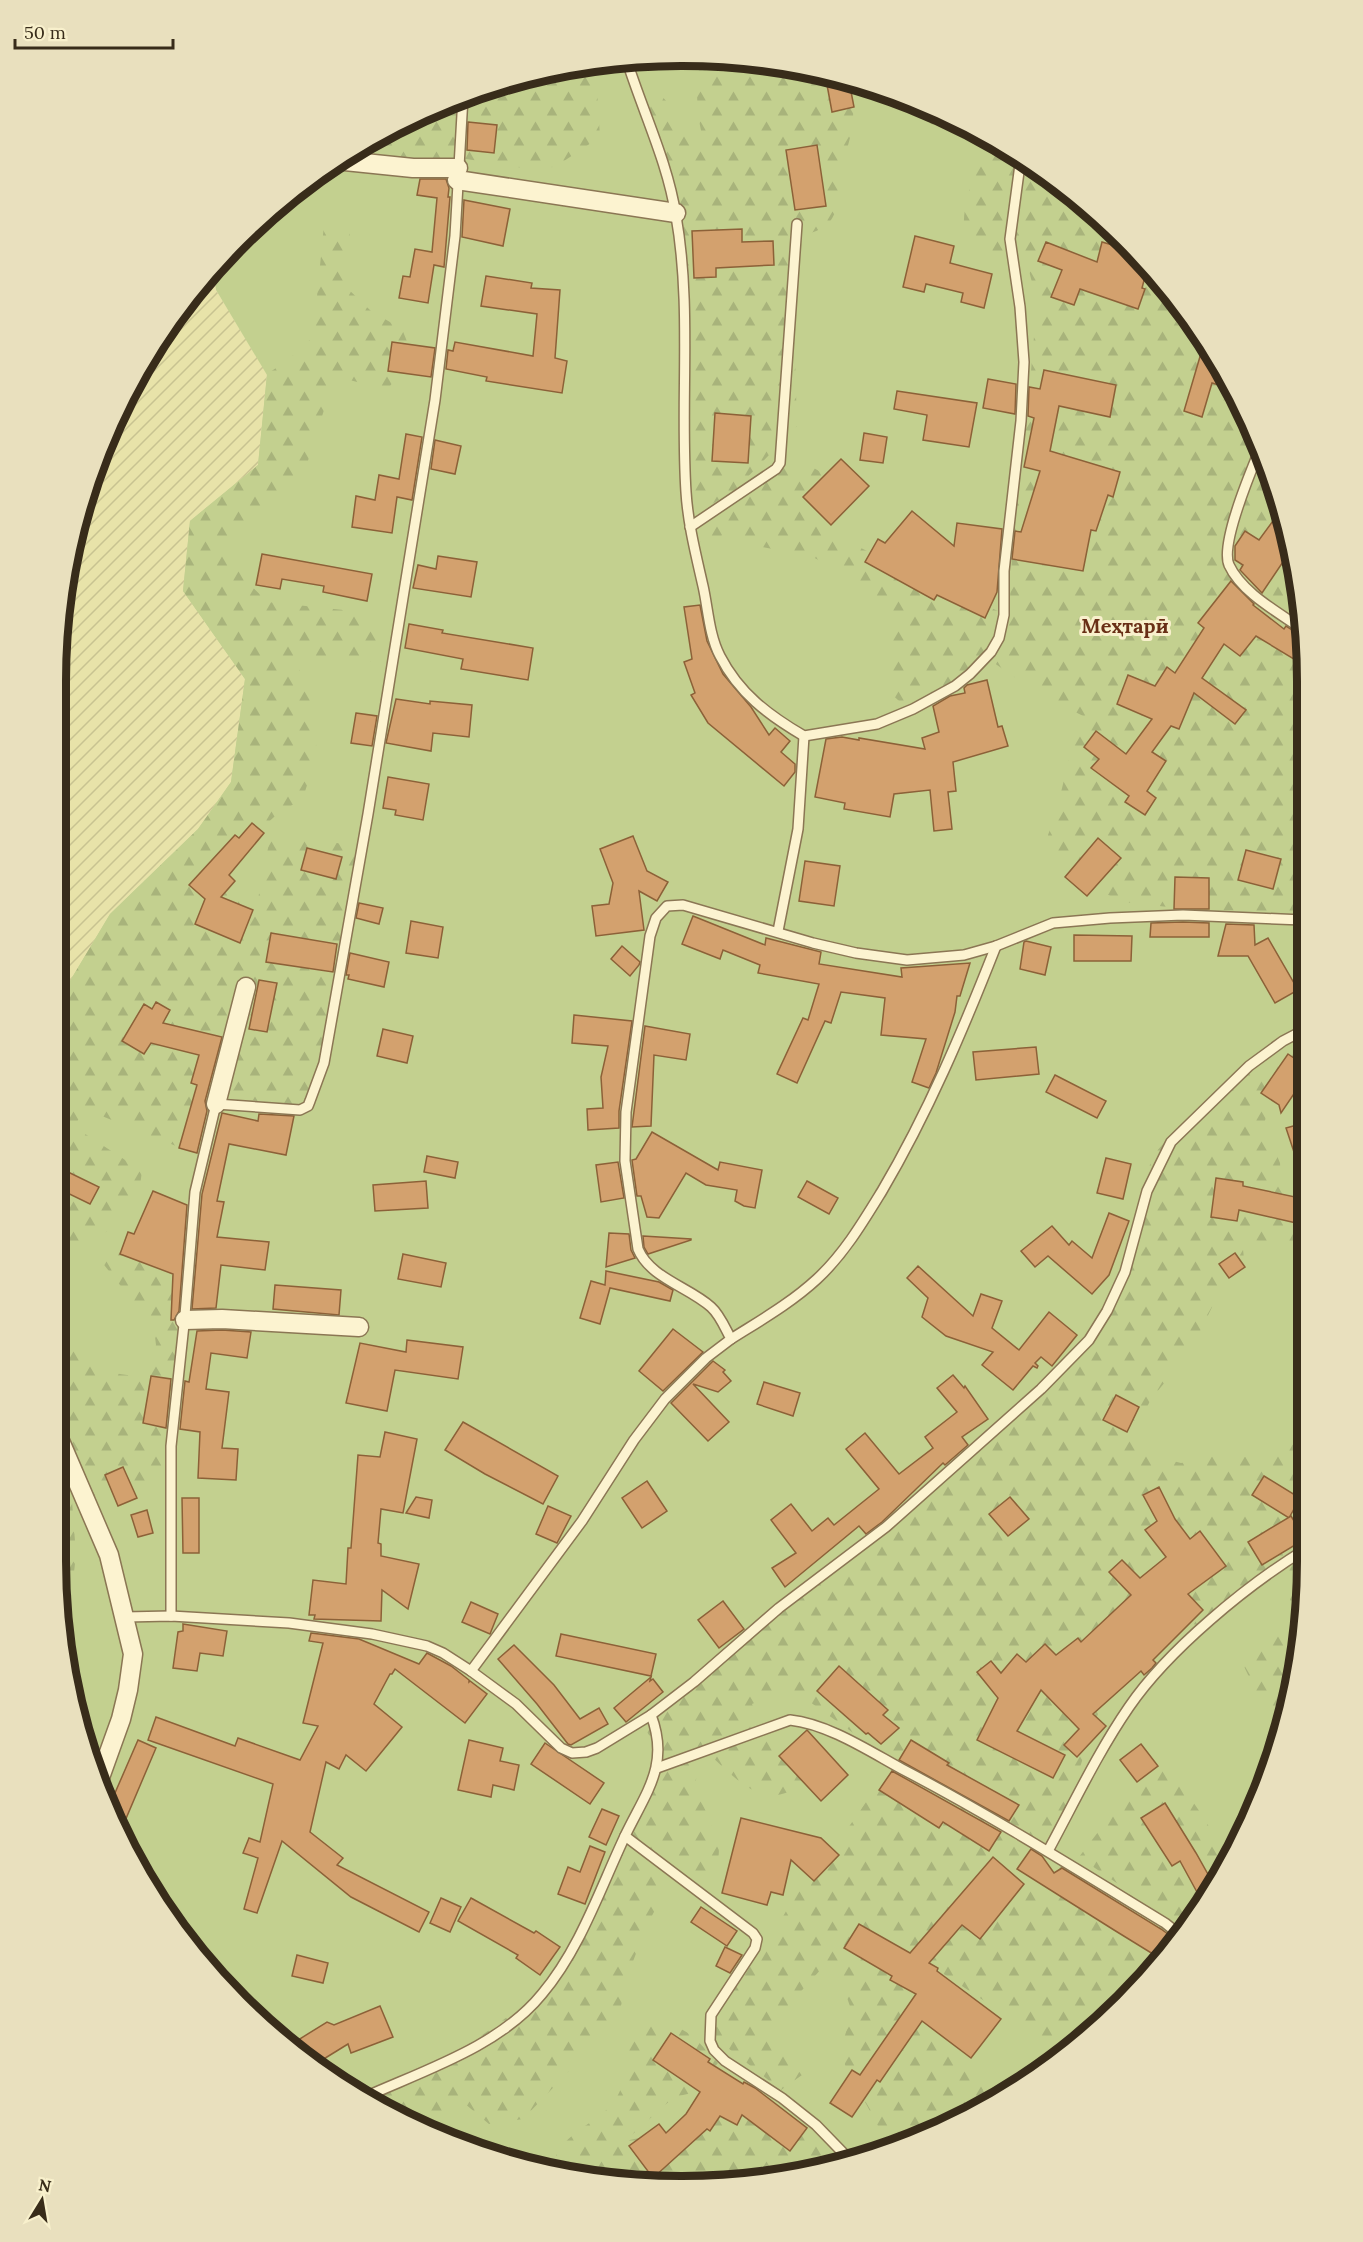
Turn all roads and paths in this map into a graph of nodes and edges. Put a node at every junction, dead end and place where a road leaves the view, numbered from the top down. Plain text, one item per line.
1 (629, 68) edge
2 (461, 107) edge
3 (353, 162) edge
4 (1020, 168) edge
5 (458, 174) junction
6 (676, 213) junction
7 (798, 224) dead end
8 (1255, 461) edge
9 (690, 527) junction
10 (1294, 624) edge
11 (804, 736) junction
12 (1297, 920) edge
13 (778, 931) junction
14 (996, 946) junction
15 (246, 987) dead end
16 (1297, 1034) edge
17 (216, 1104) junction
18 (185, 1320) junction
19 (359, 1327) dead end
20 (731, 1339) junction
21 (66, 1455) edge
22 (1297, 1555) edge
23 (171, 1616) junction
24 (125, 1617) junction
25 (471, 1671) junction
26 (651, 1715) junction
27 (657, 1767) junction
28 (103, 1770) edge
29 (625, 1836) junction
30 (1048, 1851) junction
31 (1174, 1930) edge
32 (373, 2093) edge
33 (844, 2154) edge

1 - 6 lane
2 - 5 lane
3 - 5 street
4 - 11 lane
5 - 6 street
5 - 17 lane
6 - 9 lane
7 - 9 lane
8 - 10 lane
9 - 11 lane
11 - 13 lane
12 - 14 lane
13 - 14 lane
13 - 20 lane
14 - 20 lane
15 - 17 street
16 - 26 lane
17 - 18 lane
18 - 19 street
18 - 23 lane
20 - 25 lane
21 - 24 street
22 - 30 lane
23 - 24 lane
23 - 25 lane
24 - 28 street
25 - 26 lane
26 - 27 lane
27 - 29 lane
27 - 30 lane
29 - 32 lane
29 - 33 lane
30 - 31 lane

